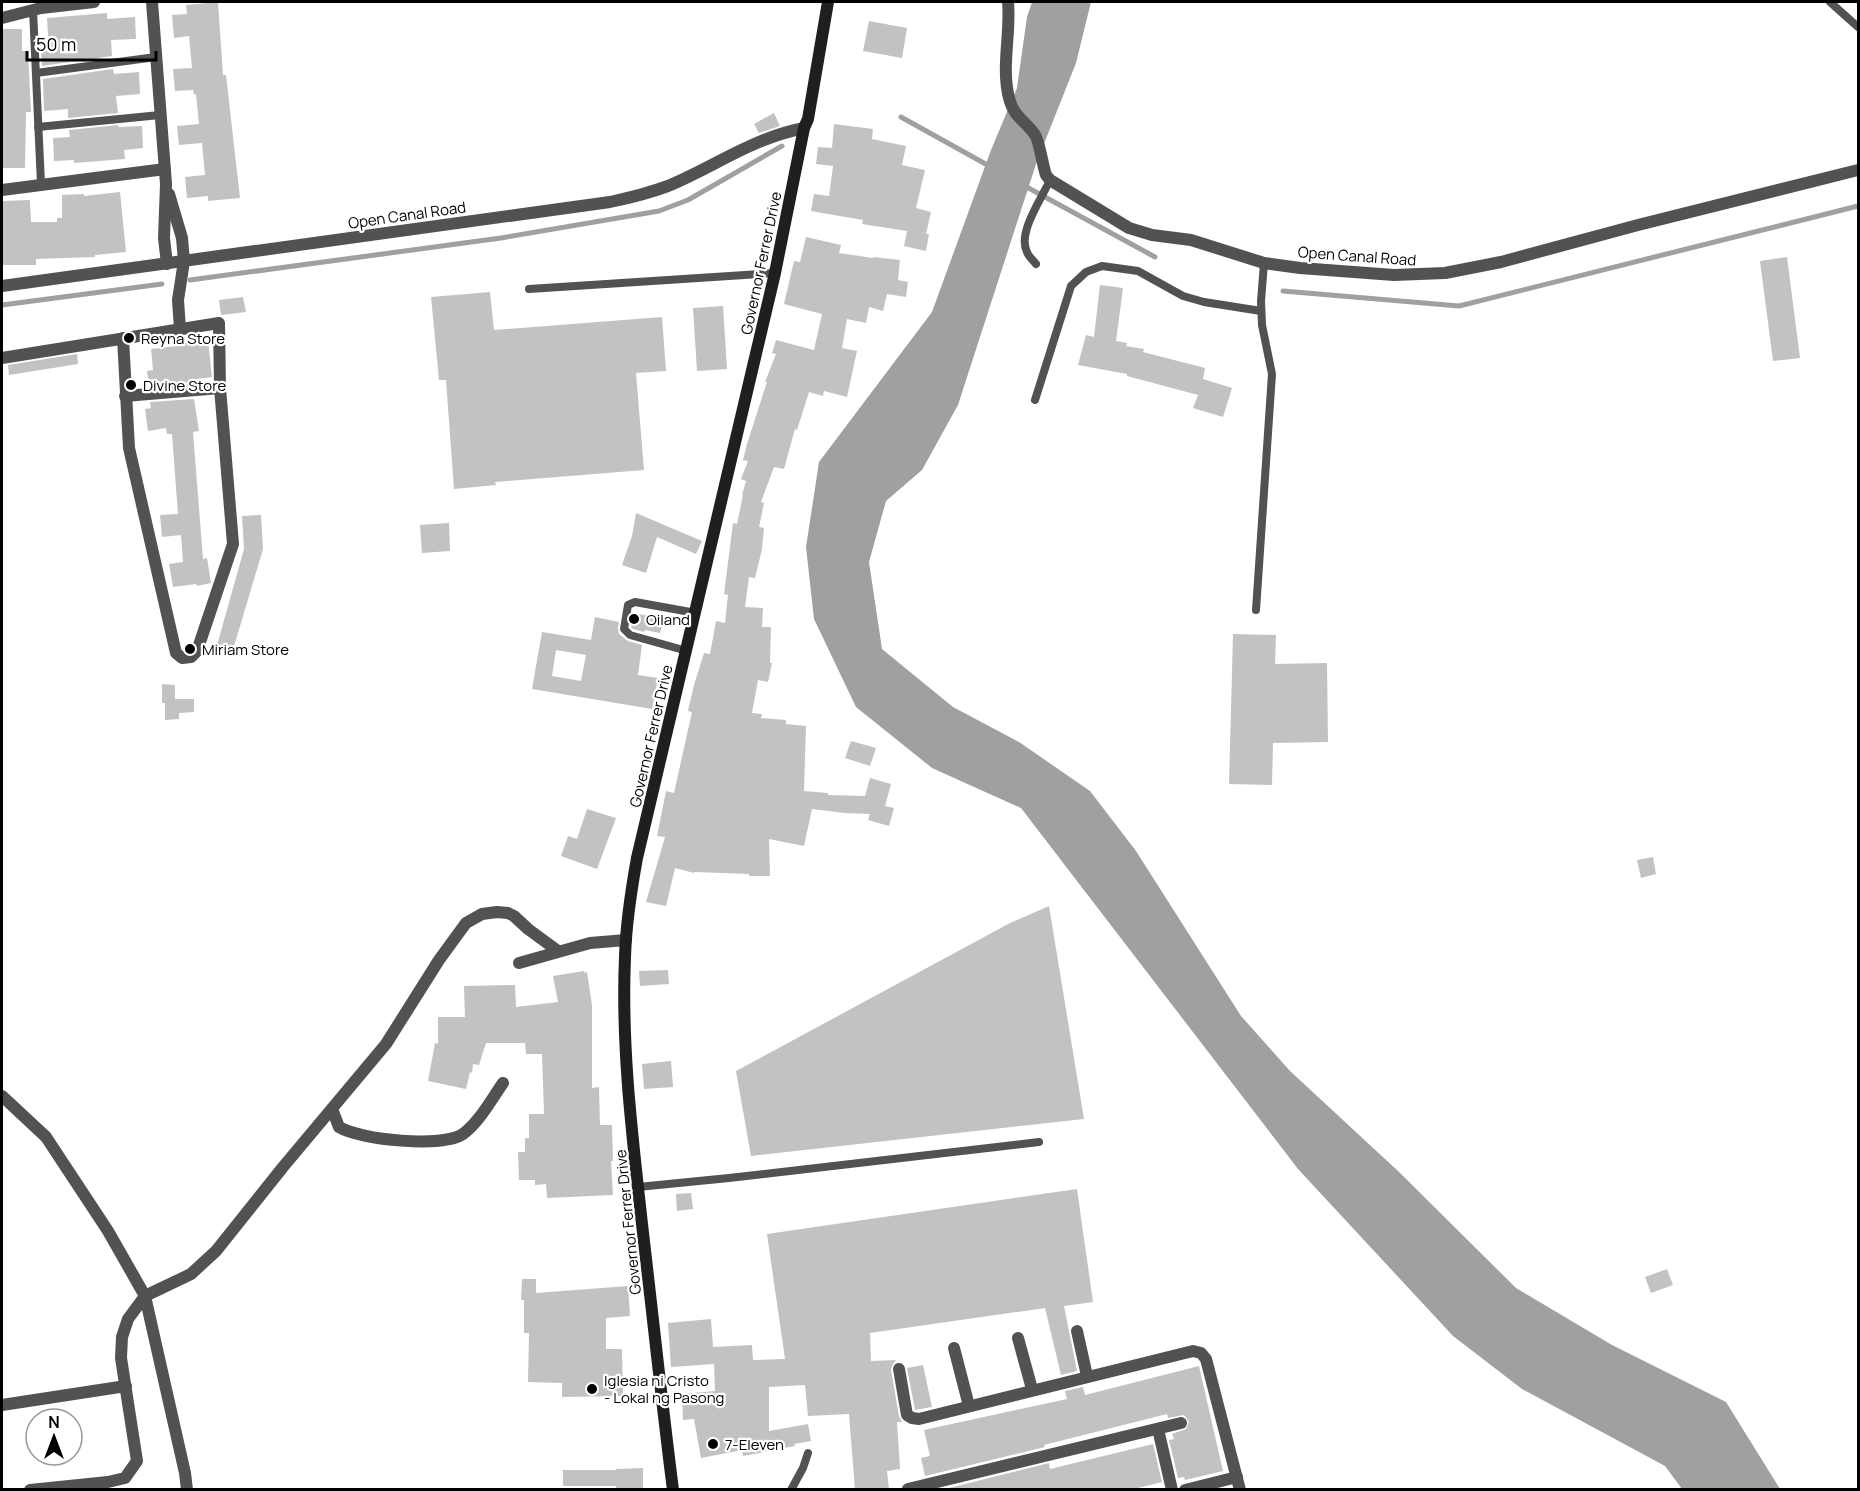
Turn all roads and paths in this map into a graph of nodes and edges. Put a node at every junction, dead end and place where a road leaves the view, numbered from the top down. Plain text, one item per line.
1 (94, 2) edge
2 (152, 2) edge
3 (828, 2) edge
4 (1008, 2) edge
5 (1830, 2) edge
6 (33, 10) junction
7 (2, 18) edge
8 (1858, 27) edge
9 (156, 57) junction
10 (36, 73) junction
11 (160, 114) junction
12 (38, 127) junction
13 (804, 128) junction
14 (165, 169) junction
15 (1858, 170) edge
16 (1050, 180) junction
17 (41, 184) junction
18 (166, 184) junction
19 (2, 189) edge
20 (184, 261) junction
21 (1264, 263) junction
22 (167, 264) junction
23 (1036, 264) dead end
24 (775, 273) junction
25 (2, 286) edge
26 (529, 289) dead end
27 (1261, 311) junction
28 (180, 329) junction
29 (123, 338) junction
30 (2, 358) edge
31 (220, 387) junction
32 (125, 396) junction
33 (1035, 400) dead end
34 (1256, 610) dead end
35 (696, 613) junction
36 (687, 651) junction
37 (626, 940) junction
38 (558, 951) junction
39 (519, 963) dead end
40 (503, 1083) dead end
41 (2, 1096) edge
42 (332, 1109) junction
43 (1039, 1142) dead end
44 (638, 1187) junction
45 (145, 1296) junction
46 (1077, 1330) dead end
47 (1018, 1338) dead end
48 (954, 1348) dead end
49 (899, 1369) dead end
50 (1087, 1376) junction
51 (126, 1386) junction
52 (1032, 1389) junction
53 (2, 1405) edge
54 (969, 1406) junction
55 (1181, 1423) dead end
56 (1158, 1429) junction
57 (808, 1453) dead end
58 (1239, 1483) edge
59 (109, 1486) edge
60 (38, 1489) edge
61 (908, 1489) edge
62 (30, 1490) edge
63 (187, 1490) edge
64 (673, 1490) edge
65 (791, 1490) edge
66 (1172, 1490) edge
67 (1185, 1490) edge

1 - 6 street
2 - 9 street
3 - 13 main road, Governor Ferrer Drive
4 - 16 street
5 - 8 lane
6 - 7 street
6 - 10 lane
9 - 10 lane
9 - 11 street
10 - 12 lane
11 - 12 lane
11 - 14 street
12 - 17 lane
13 - 20 street, Open Canal Road
13 - 24 main road, Governor Ferrer Drive
14 - 17 street
14 - 18 street
15 - 21 street, Open Canal Road
16 - 21 street, Open Canal Road
16 - 23 lane
17 - 19 street
18 - 20 street
18 - 22 street
20 - 22 street, Open Canal Road
20 - 28 street
21 - 27 lane
22 - 25 street, Open Canal Road
24 - 26 lane
24 - 35 main road, Governor Ferrer Drive
27 - 33 lane
27 - 34 lane
28 - 29 street
28 - 31 street
29 - 30 street
29 - 32 street
31 - 32 street
31 - 32 street
35 - 36 main road, Governor Ferrer Drive
35 - 36 lane
36 - 37 main road, Governor Ferrer Drive
37 - 38 street
37 - 44 main road, Governor Ferrer Drive
38 - 39 street
38 - 42 street
40 - 42 street
41 - 45 street
42 - 45 street
43 - 44 lane
44 - 64 main road, Governor Ferrer Drive
45 - 51 street
45 - 63 street
46 - 50 street
47 - 52 street
48 - 54 street
49 - 54 street
50 - 52 street
50 - 58 street
51 - 53 street
51 - 59 street
52 - 54 street
55 - 56 street
56 - 61 street
56 - 66 street
57 - 65 lane
58 - 67 street
59 - 60 street
60 - 62 street

